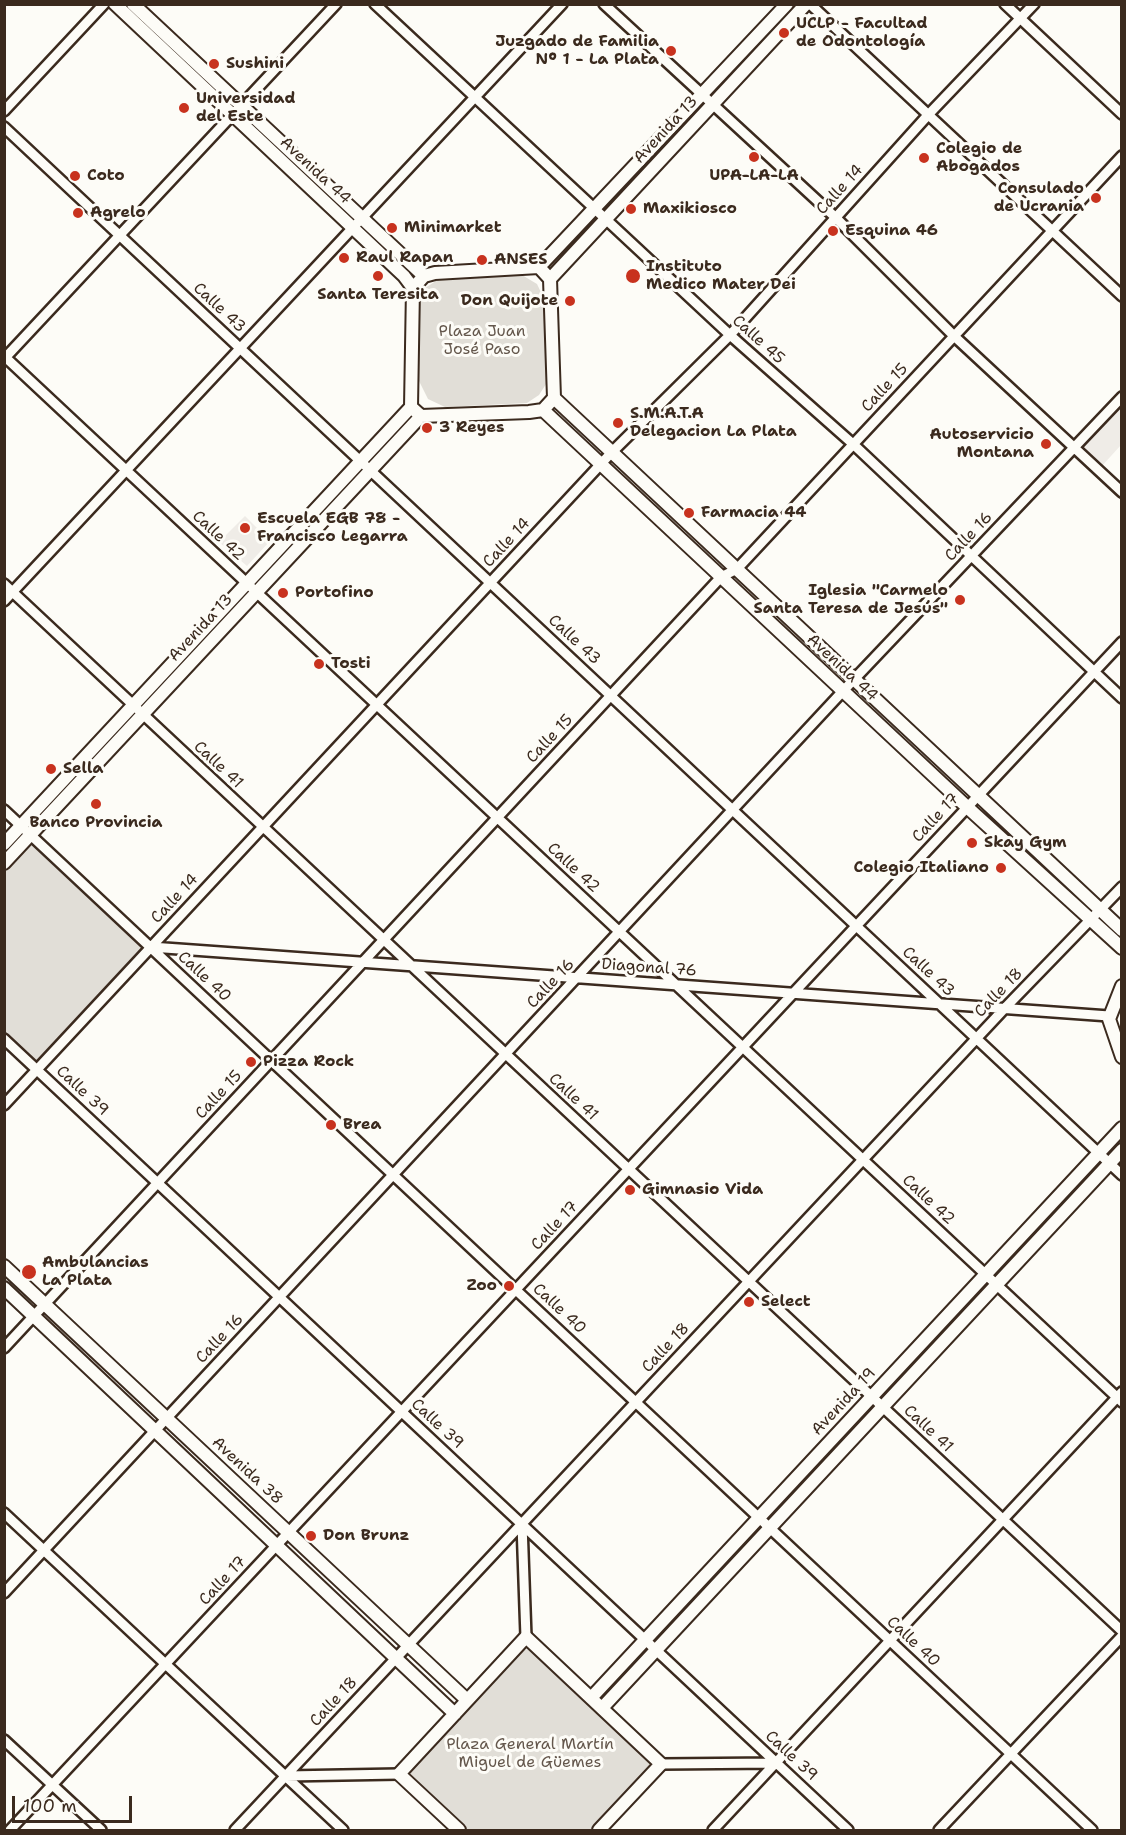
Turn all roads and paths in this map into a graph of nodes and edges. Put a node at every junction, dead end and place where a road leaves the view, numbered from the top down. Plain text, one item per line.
1 (104, 4) edge
2 (115, 4) edge
3 (133, 4) edge
4 (336, 4) edge
5 (375, 4) edge
6 (562, 4) edge
7 (604, 4) edge
8 (788, 4) edge
9 (808, 4) edge
10 (1005, 4) edge
11 (1034, 4) edge
12 (1020, 19) junction
13 (702, 95) junction
14 (475, 98) junction
15 (712, 105) junction
16 (241, 106) junction
17 (4, 111) edge
18 (1122, 114) edge
19 (928, 115) junction
20 (232, 116) junction
21 (4, 128) edge
22 (1122, 156) edge
23 (594, 208) junction
24 (835, 217) junction
25 (605, 220) junction
26 (357, 224) junction
27 (1052, 231) junction
28 (120, 236) junction
29 (539, 267) junction
30 (424, 276) junction
31 (550, 279) junction
32 (413, 288) junction
33 (1122, 296) edge
34 (730, 335) junction
35 (954, 336) junction
36 (240, 349) junction
37 (5, 358) edge
38 (1122, 397) edge
39 (554, 398) junction
40 (411, 406) junction
41 (543, 410) junction
42 (421, 416) junction
43 (853, 444) junction
44 (1073, 449) junction
45 (612, 452) junction
46 (360, 461) junction
47 (601, 464) junction
48 (127, 470) junction
49 (371, 470) junction
50 (1122, 492) edge
51 (972, 555) junction
52 (737, 569) junction
53 (721, 577) junction
54 (491, 582) junction
55 (247, 583) junction
56 (4, 584) edge
57 (13, 592) junction
58 (256, 592) junction
59 (4, 602) edge
60 (1122, 642) edge
61 (1094, 671) junction
62 (854, 680) junction
63 (843, 691) junction
64 (611, 695) junction
65 (1122, 698) edge
66 (377, 705) junction
67 (133, 706) junction
68 (143, 715) junction
69 (978, 795) junction
70 (967, 807) junction
71 (4, 810) edge
72 (733, 810) junction
73 (497, 818) junction
74 (21, 825) junction
75 (263, 827) junction
76 (31, 834) junction
77 (4, 844) edge
78 (4, 863) edge
79 (1122, 887) edge
80 (1100, 910) junction
81 (1090, 920) junction
82 (856, 926) junction
83 (1122, 930) edge
84 (619, 932) junction
85 (384, 940) junction
86 (151, 947) junction
87 (1122, 948) edge
88 (364, 962) junction
89 (412, 966) junction
90 (579, 978) junction
91 (675, 984) junction
92 (1122, 986) edge
93 (791, 995) junction
94 (938, 1003) junction
95 (1004, 1009) junction
96 (1109, 1016) junction
97 (4, 1039) edge
98 (976, 1039) junction
99 (742, 1047) junction
100 (506, 1054) junction
101 (1122, 1057) edge
102 (272, 1060) junction
103 (38, 1070) junction
104 (4, 1106) edge
105 (1122, 1128) edge
106 (1122, 1150) edge
107 (1098, 1153) junction
108 (863, 1160) junction
109 (1109, 1163) junction
110 (628, 1169) junction
111 (393, 1175) junction
112 (1122, 1175) edge
113 (158, 1183) junction
114 (4, 1266) edge
115 (985, 1275) junction
116 (749, 1282) junction
117 (996, 1285) junction
118 (4, 1288) edge
119 (516, 1289) junction
120 (280, 1297) junction
121 (45, 1304) junction
122 (34, 1316) junction
123 (4, 1348) edge
124 (872, 1397) junction
125 (1120, 1397) edge
126 (636, 1402) junction
127 (883, 1407) junction
128 (402, 1412) junction
129 (167, 1418) junction
130 (154, 1432) junction
131 (4, 1513) edge
132 (759, 1518) junction
133 (1003, 1519) junction
134 (522, 1524) junction
135 (770, 1528) junction
136 (289, 1533) junction
137 (277, 1545) junction
138 (44, 1550) junction
139 (4, 1593) edge
140 (1122, 1631) edge
141 (1122, 1636) edge
142 (526, 1637) junction
143 (645, 1640) junction
144 (890, 1641) junction
145 (408, 1645) junction
146 (656, 1650) junction
147 (396, 1658) junction
148 (166, 1664) junction
149 (591, 1698) junction
150 (467, 1700) junction
151 (602, 1708) junction
152 (455, 1714) junction
153 (4, 1740) edge
154 (1011, 1754) junction
155 (776, 1763) junction
156 (661, 1764) junction
157 (399, 1774) junction
158 (286, 1776) junction
159 (53, 1785) junction
160 (604, 1829) edge
161 (10, 1830) edge
162 (101, 1830) edge
163 (235, 1830) edge
164 (344, 1830) edge
165 (459, 1830) edge
166 (713, 1830) edge
167 (848, 1830) edge
168 (939, 1830) edge
169 (1092, 1830) edge

1 - 17 street
2 - 20 main road, Avenida 44
3 - 16 main road, Avenida 44
4 - 16 street
5 - 14 street, Calle 45
6 - 14 street
7 - 13 street
8 - 13 main road, Avenida 13
9 - 15 main road, Avenida 13
9 - 19 street
10 - 12 street
11 - 12 street, Calle 14
12 - 18 street
12 - 19 street, Calle 14
13 - 15 street
13 - 23 main road, Avenida 13
14 - 23 street, Calle 45
14 - 26 street
15 - 24 street
15 - 25 main road, Avenida 13
16 - 20 street
16 - 26 main road, Avenida 44
19 - 24 street, Calle 14
19 - 27 street
20 - 26 main road, Avenida 44
20 - 28 street
21 - 28 street, Calle 43
22 - 27 street, Calle 15
23 - 25 street, Calle 45
23 - 29 main road, Avenida 13
24 - 34 street, Calle 14
24 - 35 street
25 - 31 main road, Avenida 13
25 - 34 street, Calle 45
26 - 30 main road, Avenida 44
26 - 32 main road, Avenida 44
26 - 36 street
27 - 33 street
27 - 35 street, Calle 15
28 - 36 street, Calle 43
28 - 37 street
29 - 30 main road
29 - 31 main road
30 - 32 main road
31 - 39 main road
32 - 40 main road
34 - 43 street, Calle 45
34 - 45 street, Calle 14
35 - 43 street, Calle 15
35 - 44 street
36 - 46 street, Calle 43
36 - 48 street
37 - 48 street, Calle 42
38 - 44 street, Calle 16
39 - 41 main road
39 - 45 main road, Avenida 44
40 - 42 main road
40 - 46 main road, Avenida 13
41 - 42 main road
41 - 47 main road, Avenida 44
42 - 49 main road, Avenida 13
43 - 51 street, Calle 45
43 - 52 street, Calle 15
44 - 50 street
44 - 51 street, Calle 16
45 - 47 street, Calle 14
45 - 52 main road, Avenida 44
46 - 49 street, Calle 43
46 - 55 main road, Avenida 13
47 - 53 main road, Avenida 44
47 - 54 street, Calle 14
48 - 55 street, Calle 42
48 - 57 street
49 - 54 street, Calle 43
49 - 58 main road, Avenida 13
51 - 61 street, Calle 45
51 - 62 street, Calle 16
52 - 53 street, Calle 15
52 - 62 main road, Avenida 44
53 - 63 main road, Avenida 44
53 - 64 street, Calle 15
54 - 64 street, Calle 43
54 - 66 street, Calle 14
55 - 58 street, Calle 42
55 - 67 main road, Avenida 13
56 - 57 street, Calle 41
57 - 59 street
57 - 67 street, Calle 41
58 - 66 street, Calle 42
58 - 68 main road, Avenida 13
60 - 61 street, Calle 17
61 - 65 street, Calle 45
61 - 69 street, Calle 17
62 - 63 street, Calle 16
62 - 69 main road, Avenida 44
63 - 70 main road, Avenida 44
63 - 72 street, Calle 16
64 - 72 street, Calle 43
64 - 73 street, Calle 15
66 - 73 street, Calle 42
66 - 75 street, Calle 14
67 - 68 street, Calle 41
67 - 74 main road, Avenida 13
68 - 75 street, Calle 41
68 - 76 main road, Avenida 13
69 - 70 street, Calle 17
69 - 80 main road, Avenida 44
70 - 81 main road, Avenida 44
70 - 82 street, Calle 17
71 - 74 street, Calle 40
72 - 82 street, Calle 43
72 - 84 street, Calle 16
73 - 84 street, Calle 42
73 - 85 street, Calle 15
74 - 76 street, Calle 40
74 - 77 main road, Avenida 13
75 - 85 street, Calle 41
75 - 86 street, Calle 14
76 - 78 main road, Avenida 13
76 - 86 street, Calle 40
79 - 80 street, Calle 18
80 - 81 street, Calle 18
80 - 83 main road, Avenida 44
81 - 87 main road, Avenida 44
81 - 95 street, Calle 18
82 - 93 street, Calle 17
82 - 94 street, Calle 43
84 - 90 street, Calle 16
84 - 91 street, Calle 42
85 - 88 street, Calle 15
85 - 89 street, Calle 41
86 - 88 street, Diagonal 76
86 - 102 street, Calle 40
86 - 103 street, Calle 14
88 - 89 street, Diagonal 76
88 - 102 street, Calle 15
89 - 90 street, Diagonal 76
89 - 100 street, Calle 41
90 - 91 street, Diagonal 76
90 - 100 street, Calle 16
91 - 93 street, Diagonal 76
91 - 99 street, Calle 42
92 - 96 main road
93 - 94 street, Diagonal 76
93 - 99 street, Calle 17
94 - 95 street, Diagonal 76
94 - 98 street, Calle 43
95 - 96 street, Diagonal 76
95 - 98 street, Calle 18
96 - 101 main road
97 - 103 street, Calle 39
98 - 107 street, Calle 43
98 - 108 street, Calle 18
99 - 108 street, Calle 42
99 - 110 street, Calle 17
100 - 110 street, Calle 41
100 - 111 street, Calle 16
102 - 111 street, Calle 40
102 - 113 street, Calle 15
103 - 104 street, Calle 14
103 - 113 street, Calle 39
105 - 107 main road, Avenida 19
106 - 109 main road, Avenida 19
107 - 109 street, Calle 43
107 - 115 main road, Avenida 19
108 - 115 street, Calle 42
108 - 116 street, Calle 18
109 - 112 street, Calle 43
109 - 117 main road, Avenida 19
110 - 116 street, Calle 41
110 - 119 street, Calle 17
111 - 119 street, Calle 40
111 - 120 street, Calle 16
113 - 120 street, Calle 39
113 - 121 street, Calle 15
114 - 121 main road, Avenida 38
115 - 117 street, Calle 42
115 - 124 main road, Avenida 19
116 - 124 street, Calle 41
116 - 126 street, Calle 18
117 - 125 street, Calle 42
117 - 127 main road, Avenida 19
118 - 122 main road, Avenida 38
119 - 126 street, Calle 40
119 - 128 street, Calle 17
120 - 128 street, Calle 39
120 - 129 street, Calle 16
121 - 122 street, Calle 15
121 - 129 main road, Avenida 38
122 - 123 street, Calle 15
122 - 130 main road, Avenida 38
124 - 127 street, Calle 41
124 - 132 main road, Avenida 19
125 - 133 street
126 - 132 street, Calle 40
126 - 134 street, Calle 18
127 - 133 street, Calle 41
127 - 135 main road, Avenida 19
128 - 134 street, Calle 39
128 - 136 street, Calle 17
129 - 130 street, Calle 16
129 - 136 main road, Avenida 38
130 - 137 main road, Avenida 38
130 - 138 street, Calle 16
131 - 138 street
132 - 135 street, Calle 40
132 - 143 main road, Avenida 19
133 - 140 street, Calle 41
133 - 144 street
134 - 142 street
134 - 143 street, Calle 39
134 - 145 street, Calle 18
135 - 144 street, Calle 40
135 - 146 main road, Avenida 19
136 - 137 street, Calle 17
136 - 145 main road, Avenida 38
137 - 147 main road, Avenida 38
137 - 148 street, Calle 17
138 - 139 street, Calle 16
138 - 148 street
141 - 154 street
142 - 149 main road
142 - 150 main road
143 - 146 street, Calle 39
143 - 149 main road, Avenida 19
144 - 154 street, Calle 40
144 - 155 street
145 - 147 street, Calle 18
145 - 150 main road, Avenida 38
146 - 151 main road, Avenida 19
146 - 155 street, Calle 39
147 - 152 main road, Avenida 38
147 - 158 street, Calle 18
148 - 158 street
148 - 159 street, Calle 17
149 - 151 main road
150 - 152 main road
151 - 156 main road
152 - 157 main road
153 - 159 street
154 - 168 street
154 - 169 street, Calle 40
155 - 156 street
155 - 166 street
155 - 167 street, Calle 39
156 - 160 main road
157 - 158 street
157 - 165 main road
158 - 163 street, Calle 18
158 - 164 street
159 - 161 street, Calle 17
159 - 162 street

